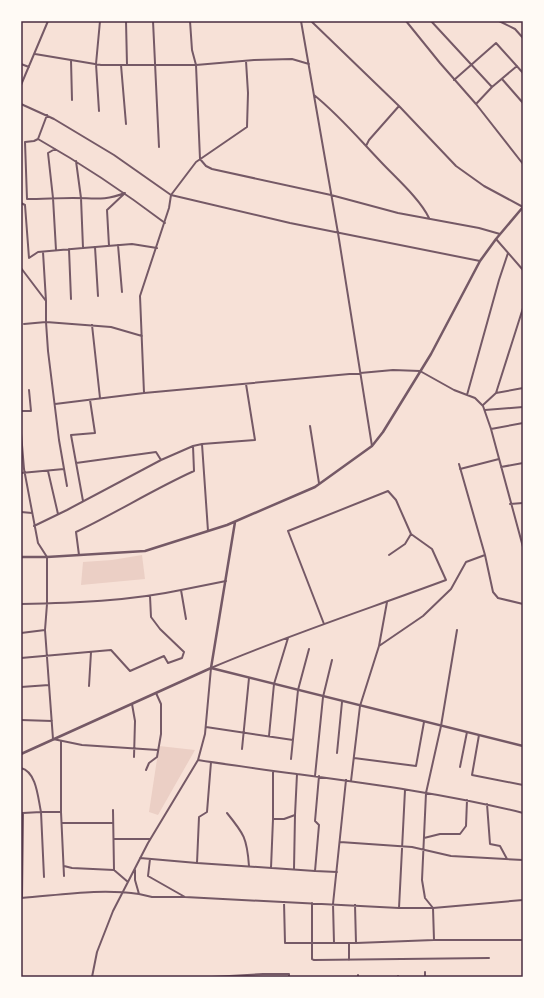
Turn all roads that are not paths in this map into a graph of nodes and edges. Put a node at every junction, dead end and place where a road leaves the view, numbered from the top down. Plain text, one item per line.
1 (48, 21) edge
2 (100, 21) edge
3 (126, 21) edge
4 (152, 21) edge
5 (190, 21) edge
6 (301, 21) edge
7 (311, 21) edge
8 (406, 21) edge
9 (431, 21) edge
10 (499, 21) edge
11 (523, 38) edge
12 (35, 54) junction
13 (71, 60) junction
14 (246, 61) junction
15 (21, 64) edge
16 (96, 64) junction
17 (309, 64) junction
18 (472, 64) junction
19 (121, 65) junction
20 (127, 65) junction
21 (154, 65) junction
22 (196, 66) junction
23 (517, 66) junction
24 (29, 67) junction
25 (523, 73) edge
26 (502, 79) junction
27 (454, 80) junction
28 (21, 86) edge
29 (492, 87) junction
30 (314, 95) junction
31 (72, 100) dead end
32 (523, 103) edge
33 (21, 104) edge
34 (476, 104) junction
35 (399, 106) junction
36 (99, 111) dead end
37 (47, 115) junction
38 (126, 124) dead end
39 (38, 139) junction
40 (21, 146) edge
41 (366, 146) junction
42 (25, 147) junction
43 (159, 147) dead end
44 (55, 148) junction
45 (200, 159) junction
46 (76, 161) junction
47 (523, 164) edge
48 (125, 193) junction
49 (171, 195) junction
50 (331, 195) junction
51 (53, 198) junction
52 (81, 198) junction
53 (21, 203) edge
54 (523, 207) edge
55 (429, 218) junction
56 (165, 224) junction
57 (338, 233) junction
58 (500, 234) junction
59 (496, 240) junction
60 (118, 245) junction
61 (109, 246) junction
62 (95, 247) junction
63 (83, 248) junction
64 (156, 248) junction
65 (68, 249) junction
66 (56, 250) junction
67 (42, 252) junction
68 (508, 253) junction
69 (480, 261) junction
70 (21, 268) edge
71 (523, 270) edge
72 (122, 292) dead end
73 (98, 296) dead end
74 (71, 299) dead end
75 (46, 301) junction
76 (523, 308) edge
77 (46, 322) junction
78 (24, 324) dead end
79 (92, 325) junction
80 (142, 336) junction
81 (420, 371) junction
82 (360, 374) junction
83 (246, 384) junction
84 (523, 388) edge
85 (29, 390) dead end
86 (144, 393) junction
87 (496, 393) junction
88 (468, 395) junction
89 (100, 398) junction
90 (90, 400) junction
91 (55, 404) junction
92 (483, 406) junction
93 (523, 407) edge
94 (484, 410) junction
95 (21, 411) edge
96 (523, 423) edge
97 (310, 426) dead end
98 (491, 429) junction
99 (21, 433) edge
100 (202, 444) junction
101 (193, 446) junction
102 (372, 446) junction
103 (499, 459) junction
104 (161, 460) junction
105 (76, 463) junction
106 (523, 463) edge
107 (458, 464) dead end
108 (501, 467) junction
109 (64, 469) junction
110 (460, 469) junction
111 (48, 471) junction
112 (21, 473) edge
113 (25, 474) junction
114 (319, 483) junction
115 (67, 486) dead end
116 (82, 502) junction
117 (523, 503) edge
118 (510, 504) junction
119 (21, 512) edge
120 (32, 513) junction
121 (58, 514) junction
122 (236, 521) junction
123 (34, 526) junction
124 (208, 531) junction
125 (411, 534) junction
126 (523, 547) edge
127 (79, 555) junction
128 (389, 555) dead end
129 (485, 555) junction
130 (47, 557) junction
131 (21, 558) edge
132 (226, 582) junction
133 (181, 590) junction
134 (150, 596) junction
135 (388, 602) junction
136 (21, 604) edge
137 (48, 604) junction
138 (523, 604) edge
139 (186, 618) dead end
140 (324, 624) junction
141 (45, 630) junction
142 (457, 630) dead end
143 (21, 633) edge
144 (288, 638) junction
145 (379, 646) junction
146 (309, 649) dead end
147 (91, 652) junction
148 (47, 656) junction
149 (21, 658) edge
150 (332, 660) dead end
151 (211, 668) junction
152 (249, 678) junction
153 (274, 684) junction
154 (49, 685) junction
155 (89, 686) dead end
156 (21, 687) edge
157 (298, 690) junction
158 (156, 693) junction
159 (323, 697) junction
160 (342, 702) junction
161 (132, 704) junction
162 (360, 706) junction
163 (21, 720) edge
164 (52, 721) junction
165 (424, 722) junction
166 (441, 726) junction
167 (206, 727) junction
168 (467, 732) junction
169 (244, 733) junction
170 (479, 735) junction
171 (269, 736) junction
172 (53, 739) junction
173 (293, 740) junction
174 (61, 741) junction
175 (523, 746) edge
176 (134, 749) junction
177 (242, 749) dead end
178 (158, 750) junction
179 (337, 753) dead end
180 (21, 754) edge
181 (134, 757) dead end
182 (354, 758) junction
183 (291, 759) dead end
184 (198, 760) junction
185 (211, 762) junction
186 (460, 767) dead end
187 (21, 768) edge
188 (146, 770) dead end
189 (273, 771) junction
190 (296, 774) junction
191 (314, 776) junction
192 (319, 776) junction
193 (346, 780) junction
194 (351, 781) junction
195 (523, 785) edge
196 (405, 790) junction
197 (426, 793) junction
198 (467, 800) junction
199 (487, 804) junction
200 (114, 810) dead end
201 (41, 812) junction
202 (61, 812) junction
203 (22, 813) edge
204 (227, 813) dead end
205 (523, 813) edge
206 (295, 815) junction
207 (273, 819) junction
208 (62, 823) junction
209 (114, 823) junction
210 (424, 838) junction
211 (114, 839) junction
212 (150, 839) junction
213 (340, 842) junction
214 (402, 847) junction
215 (424, 849) junction
216 (140, 858) junction
217 (150, 858) junction
218 (507, 859) junction
219 (523, 860) edge
220 (196, 863) junction
221 (64, 866) junction
222 (249, 866) junction
223 (271, 868) junction
224 (135, 869) junction
225 (294, 869) junction
226 (114, 870) junction
227 (315, 870) junction
228 (337, 872) junction
229 (44, 876) dead end
230 (64, 876) dead end
231 (128, 882) junction
232 (123, 891) junction
233 (139, 894) junction
234 (185, 897) junction
235 (21, 898) edge
236 (523, 900) edge
237 (284, 902) junction
238 (312, 903) junction
239 (333, 904) junction
240 (355, 905) junction
241 (398, 908) junction
242 (433, 908) junction
243 (434, 940) junction
244 (523, 940) edge
245 (312, 943) junction
246 (334, 943) junction
247 (349, 943) junction
248 (356, 943) junction
249 (489, 958) dead end
250 (349, 960) junction
251 (425, 972) dead end
252 (263, 975) edge
253 (92, 977) edge
254 (212, 977) edge
255 (289, 977) edge
256 (425, 977) edge

1 - 12 street
2 - 16 street
3 - 20 street
4 - 21 street
5 - 22 street
6 - 17 street
7 - 35 street
8 - 27 street
9 - 18 street
10 - 11 street
12 - 13 street
12 - 24 street
13 - 16 street
13 - 31 street
14 - 17 street
14 - 22 street
14 - 45 street
15 - 24 street
16 - 19 street
16 - 36 street
17 - 30 street
18 - 23 street
18 - 27 street
18 - 29 street
19 - 20 street
19 - 38 street
20 - 21 street
21 - 22 street
21 - 43 street
22 - 45 street
23 - 25 street
23 - 26 street
24 - 28 street
26 - 29 street
26 - 32 street
27 - 34 street
29 - 34 street
30 - 41 street
30 - 50 street
33 - 37 street
34 - 47 street
35 - 41 street
35 - 54 street
37 - 39 street
37 - 49 street
39 - 42 street
39 - 44 street
40 - 42 street
41 - 55 street
42 - 51 street
44 - 46 street
44 - 51 street
45 - 49 street
45 - 50 street
46 - 48 street
46 - 52 street
48 - 52 street
48 - 56 street
48 - 61 street
49 - 56 street
49 - 57 street
50 - 55 street
50 - 57 street
51 - 52 street
51 - 66 street
52 - 63 street
53 - 67 street
54 - 58 street
55 - 58 street
56 - 64 street
57 - 69 street
57 - 82 street
58 - 59 street
59 - 68 street
59 - 69 street
60 - 61 street
60 - 64 street
60 - 72 street
61 - 62 street
62 - 63 street
62 - 73 street
63 - 65 street
64 - 80 street
65 - 66 street
65 - 74 street
66 - 67 street
67 - 75 street
68 - 71 street
68 - 88 street
69 - 81 street
70 - 75 street
75 - 77 street
76 - 87 street
77 - 78 street
77 - 79 street
77 - 91 street
79 - 80 street
79 - 89 street
80 - 86 street
81 - 82 street
81 - 88 street
81 - 102 street
82 - 83 street
82 - 102 street
83 - 86 street
83 - 100 street
84 - 87 street
85 - 95 street
86 - 89 street
87 - 92 street
88 - 92 street
89 - 90 street
90 - 91 street
90 - 105 street
91 - 109 street
92 - 94 street
93 - 94 street
94 - 98 street
96 - 98 street
97 - 114 street
98 - 103 street
99 - 113 street
100 - 101 street
100 - 124 street
101 - 104 street
101 - 127 street
102 - 114 street
103 - 108 street
103 - 110 street
104 - 105 street
104 - 116 street
105 - 116 street
106 - 108 street
107 - 110 street
108 - 118 street
109 - 111 street
109 - 115 street
110 - 129 street
111 - 113 street
111 - 121 street
112 - 113 street
113 - 120 street
114 - 122 street
116 - 121 street
117 - 118 street
118 - 126 street
119 - 120 street
120 - 123 street
121 - 123 street
122 - 124 street
122 - 132 street
123 - 130 street
124 - 127 street
125 - 128 street
125 - 135 street
125 - 140 street
127 - 130 street
129 - 138 street
129 - 145 street
130 - 131 street
130 - 137 street
132 - 133 street
132 - 151 street
133 - 134 street
133 - 139 street
134 - 137 street
134 - 147 street
135 - 140 street
135 - 145 street
136 - 137 street
137 - 141 street
140 - 144 street
141 - 143 street
141 - 148 street
142 - 166 street
144 - 151 street
144 - 153 street
145 - 162 street
146 - 157 street
147 - 148 street
147 - 155 street
148 - 149 street
148 - 154 street
150 - 159 street
151 - 152 street
151 - 158 street
151 - 167 street
152 - 153 street
152 - 169 street
153 - 157 street
153 - 171 street
154 - 156 street
154 - 164 street
157 - 159 street
157 - 173 street
158 - 161 street
158 - 178 street
159 - 160 street
159 - 191 street
160 - 162 street
160 - 179 street
161 - 172 street
161 - 176 street
162 - 165 street
162 - 182 street
163 - 164 street
164 - 172 street
165 - 166 street
165 - 182 street
166 - 168 street
166 - 197 street
167 - 169 street
167 - 184 street
168 - 170 street
168 - 186 street
169 - 171 street
169 - 177 street
170 - 175 street
170 - 195 street
171 - 173 street
172 - 174 street
172 - 180 street
173 - 183 street
174 - 176 street
174 - 202 street
176 - 178 street
176 - 181 street
178 - 188 street
182 - 194 street
184 - 185 street
184 - 212 street
185 - 189 street
185 - 220 street
187 - 201 street
189 - 190 street
189 - 207 street
190 - 191 street
190 - 206 street
191 - 192 street
192 - 193 street
192 - 227 street
193 - 194 street
193 - 213 street
194 - 196 street
196 - 197 street
196 - 214 street
197 - 198 street
197 - 210 street
198 - 199 street
198 - 210 street
199 - 205 street
199 - 218 street
200 - 209 street
201 - 202 street
201 - 203 street
201 - 229 street
202 - 208 street
203 - 235 street
204 - 222 street
206 - 207 street
206 - 225 street
207 - 223 street
208 - 209 street
208 - 221 street
209 - 211 street
210 - 215 street
211 - 212 street
211 - 226 street
212 - 216 street
213 - 214 street
213 - 228 street
214 - 215 street
214 - 241 street
215 - 218 street
215 - 242 street
216 - 217 street
216 - 224 street
217 - 220 street
217 - 234 street
218 - 219 street
220 - 222 street
221 - 226 street
221 - 230 street
222 - 223 street
223 - 225 street
224 - 231 street
224 - 233 street
225 - 227 street
226 - 231 street
227 - 228 street
228 - 239 street
231 - 232 street
232 - 233 street
232 - 235 street
232 - 253 street
233 - 234 street
234 - 237 street
236 - 242 street
237 - 238 street
237 - 245 street
238 - 239 street
238 - 245 street
239 - 240 street
239 - 246 street
240 - 241 street
240 - 248 street
241 - 242 street
242 - 243 street
243 - 244 street
243 - 248 street
245 - 246 street
245 - 250 street
246 - 247 street
247 - 248 street
247 - 250 street
249 - 250 street
251 - 256 street
252 - 254 street
252 - 255 street

